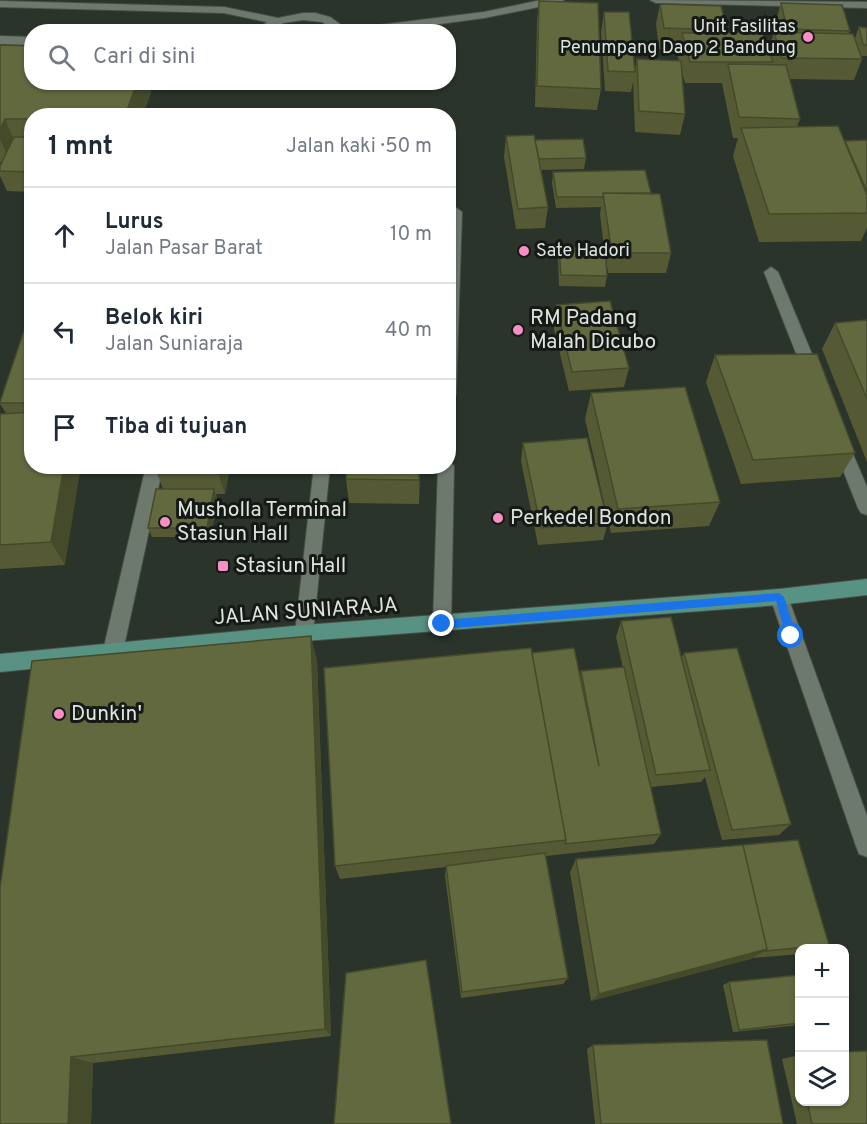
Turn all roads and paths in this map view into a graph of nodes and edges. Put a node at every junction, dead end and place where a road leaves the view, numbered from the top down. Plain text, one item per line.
1 (558, 0) edge
2 (656, 0) edge
3 (0, 4) edge
4 (867, 5) edge
5 (278, 21) junction
6 (273, 24) edge
7 (334, 24) edge
8 (413, 24) edge
9 (0, 40) edge
10 (24, 41) edge
11 (771, 272) dead end
12 (819, 390) edge
13 (832, 422) edge
14 (153, 474) edge
15 (321, 474) edge
16 (446, 474) edge
17 (867, 508) edge
18 (867, 587) edge
19 (779, 597) junction
20 (442, 624) junction
21 (304, 633) junction
22 (113, 651) junction
23 (0, 663) edge
24 (867, 846) edge

1 - 8 street
2 - 4 street
3 - 5 street
5 - 6 street
5 - 7 street
9 - 10 street
11 - 12 street
13 - 17 street
14 - 22 street
15 - 21 street
16 - 20 street
18 - 19 main road, JALAN SUNIARAJA
19 - 20 main road, JALAN SUNIARAJA
19 - 24 street
20 - 21 main road, JALAN SUNIARAJA
21 - 22 main road, JALAN SUNIARAJA
22 - 23 main road, JALAN SUNIARAJA

